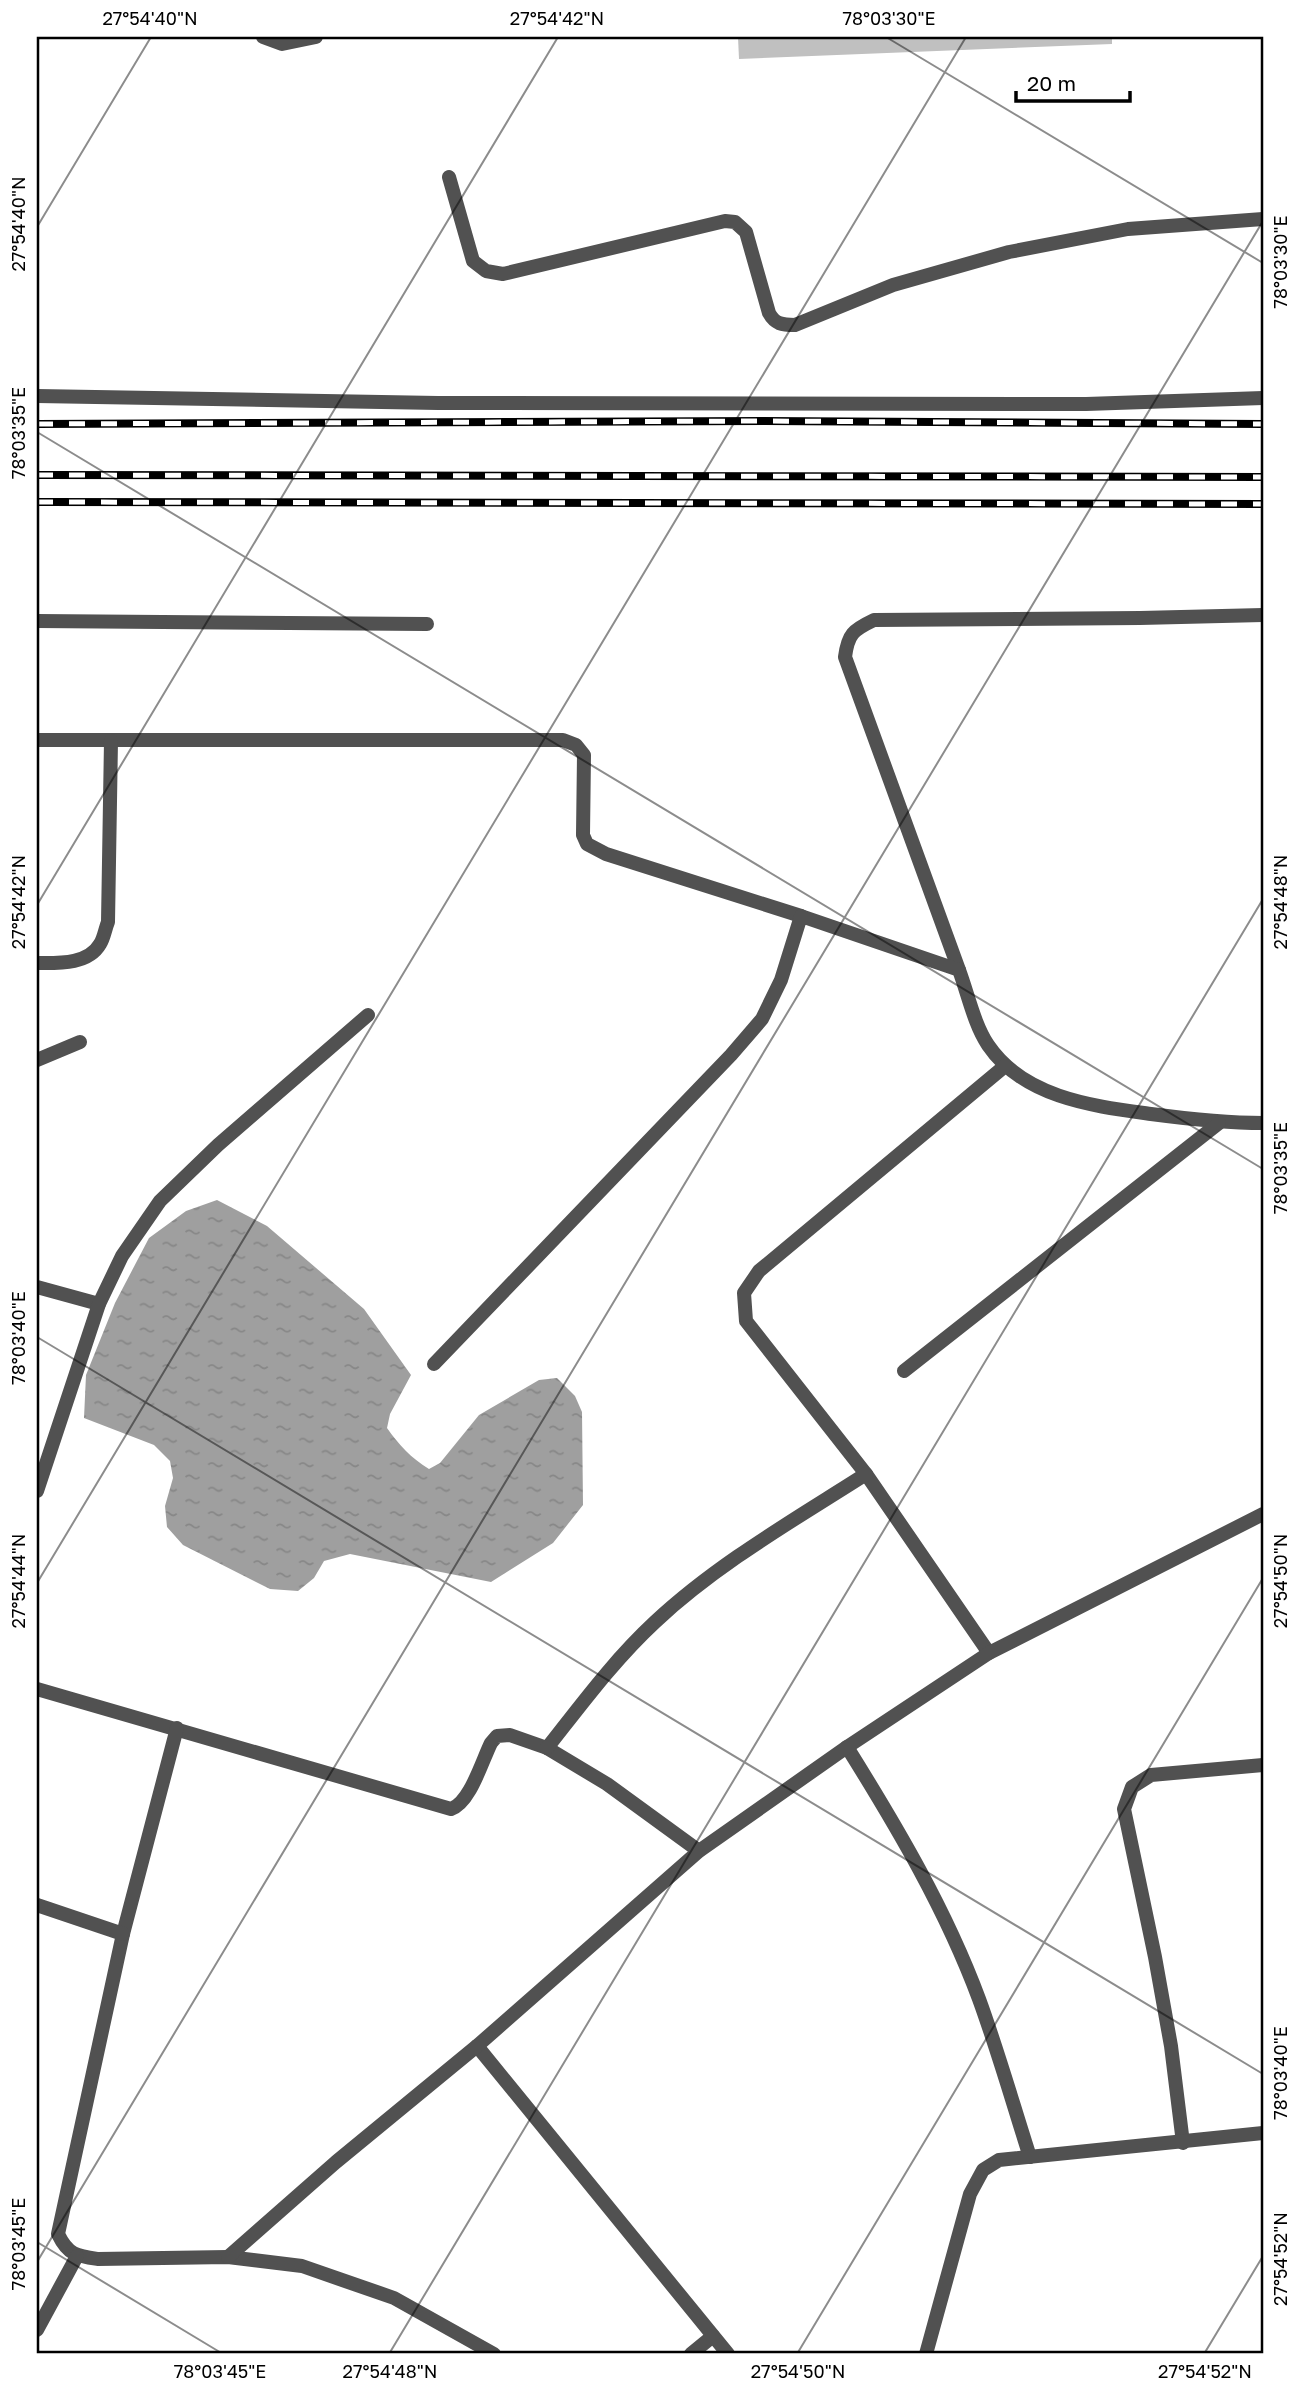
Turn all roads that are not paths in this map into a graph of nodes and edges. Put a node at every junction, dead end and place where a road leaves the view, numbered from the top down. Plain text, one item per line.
1 (263, 37) edge
2 (316, 37) edge
3 (449, 177) dead end
4 (1263, 219) edge
5 (37, 396) edge
6 (1263, 398) edge
7 (1263, 615) edge
8 (37, 621) edge
9 (427, 624) dead end
10 (37, 740) edge
11 (111, 741) junction
12 (801, 916) junction
13 (37, 963) edge
14 (959, 970) junction
15 (368, 1016) dead end
16 (80, 1042) dead end
17 (37, 1060) edge
18 (1005, 1066) junction
19 (1219, 1123) junction
20 (1263, 1123) edge
21 (37, 1287) edge
22 (99, 1304) junction
23 (434, 1364) dead end
24 (904, 1371) dead end
25 (866, 1474) junction
26 (37, 1491) edge
27 (1263, 1514) edge
28 (989, 1653) junction
29 (37, 1689) edge
30 (177, 1728) junction
31 (847, 1747) junction
32 (547, 1748) junction
33 (1263, 1765) edge
34 (699, 1851) junction
35 (37, 1905) edge
36 (123, 1934) junction
37 (477, 2046) junction
38 (1263, 2133) edge
39 (1183, 2143) junction
40 (1030, 2157) junction
41 (77, 2256) junction
42 (228, 2257) junction
43 (37, 2330) edge
44 (713, 2336) junction
45 (494, 2354) edge
46 (691, 2354) edge
47 (729, 2354) edge
48 (926, 2354) edge

1 - 2 street
3 - 4 street
5 - 6 street
7 - 14 street
8 - 9 street
10 - 11 street
11 - 12 street
11 - 13 street
12 - 14 street
12 - 23 street
14 - 18 street
15 - 22 street
16 - 17 street
18 - 19 street
18 - 25 street
19 - 20 street
19 - 24 street
21 - 22 street
22 - 26 street
25 - 28 street
25 - 32 street
27 - 28 street
28 - 31 street
29 - 30 street
30 - 32 street
30 - 36 street
31 - 34 street
31 - 40 street
32 - 34 street
33 - 39 street
34 - 37 street
35 - 36 street
36 - 41 street
37 - 42 street
37 - 44 street
38 - 39 street
39 - 40 street
40 - 48 street
41 - 42 street
41 - 43 street
42 - 45 street
44 - 46 street
44 - 47 street

